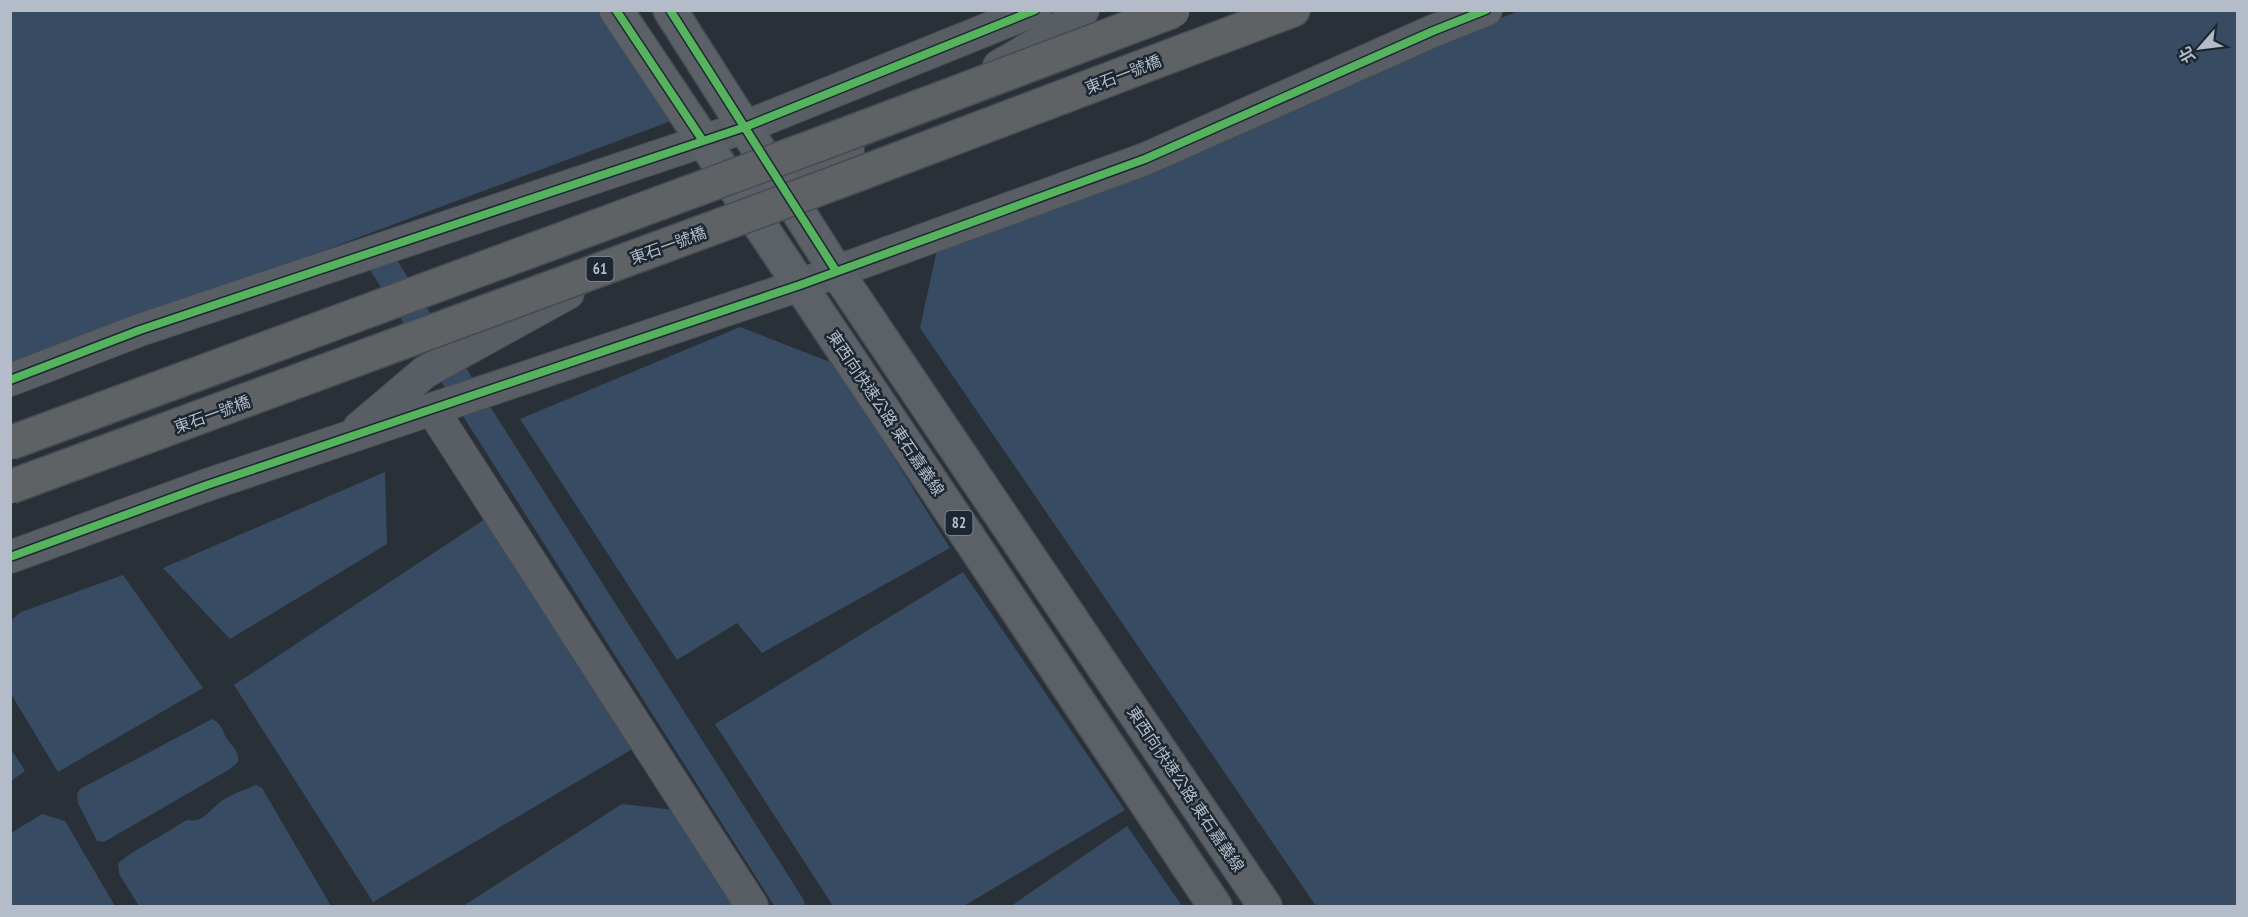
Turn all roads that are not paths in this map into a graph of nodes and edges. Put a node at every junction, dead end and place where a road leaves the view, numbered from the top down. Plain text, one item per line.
1 (616, 10) edge
2 (670, 10) edge
3 (1035, 10) edge
4 (1083, 10) edge
5 (1293, 10) edge
6 (1486, 10) edge
7 (1173, 11) edge
8 (745, 127) junction
9 (703, 141) junction
10 (777, 178) junction
11 (749, 209) junction
12 (836, 271) junction
13 (801, 285) junction
14 (10, 380) edge
15 (432, 409) junction
16 (347, 438) junction
17 (10, 443) edge
18 (10, 487) edge
19 (10, 557) edge
20 (752, 906) edge
21 (1215, 906) edge
22 (1266, 906) edge

1 - 9 main road, 東西向快速公路 東石嘉義線 / 82
2 - 8 main road, 東西向快速公路 東石嘉義線 / 82
3 - 8 street
4 - 10 street
5 - 18 highway, 東石一號橋 / 61, bridge
6 - 12 street
7 - 17 highway, bridge
8 - 9 street
8 - 10 main road, 東西向快速公路 東石嘉義線 / 82
9 - 11 main road, 東西向快速公路 東石嘉義線 / 82
9 - 14 street
10 - 11 street
10 - 12 main road, 東西向快速公路 東石嘉義線 / 82
11 - 13 main road, 東西向快速公路 東石嘉義線 / 82
11 - 16 street
12 - 13 street
12 - 22 main road, 東西向快速公路 東石嘉義線 / 82
13 - 15 street
13 - 21 main road, 東西向快速公路 東石嘉義線 / 82
15 - 16 street
15 - 20 street
16 - 19 street

